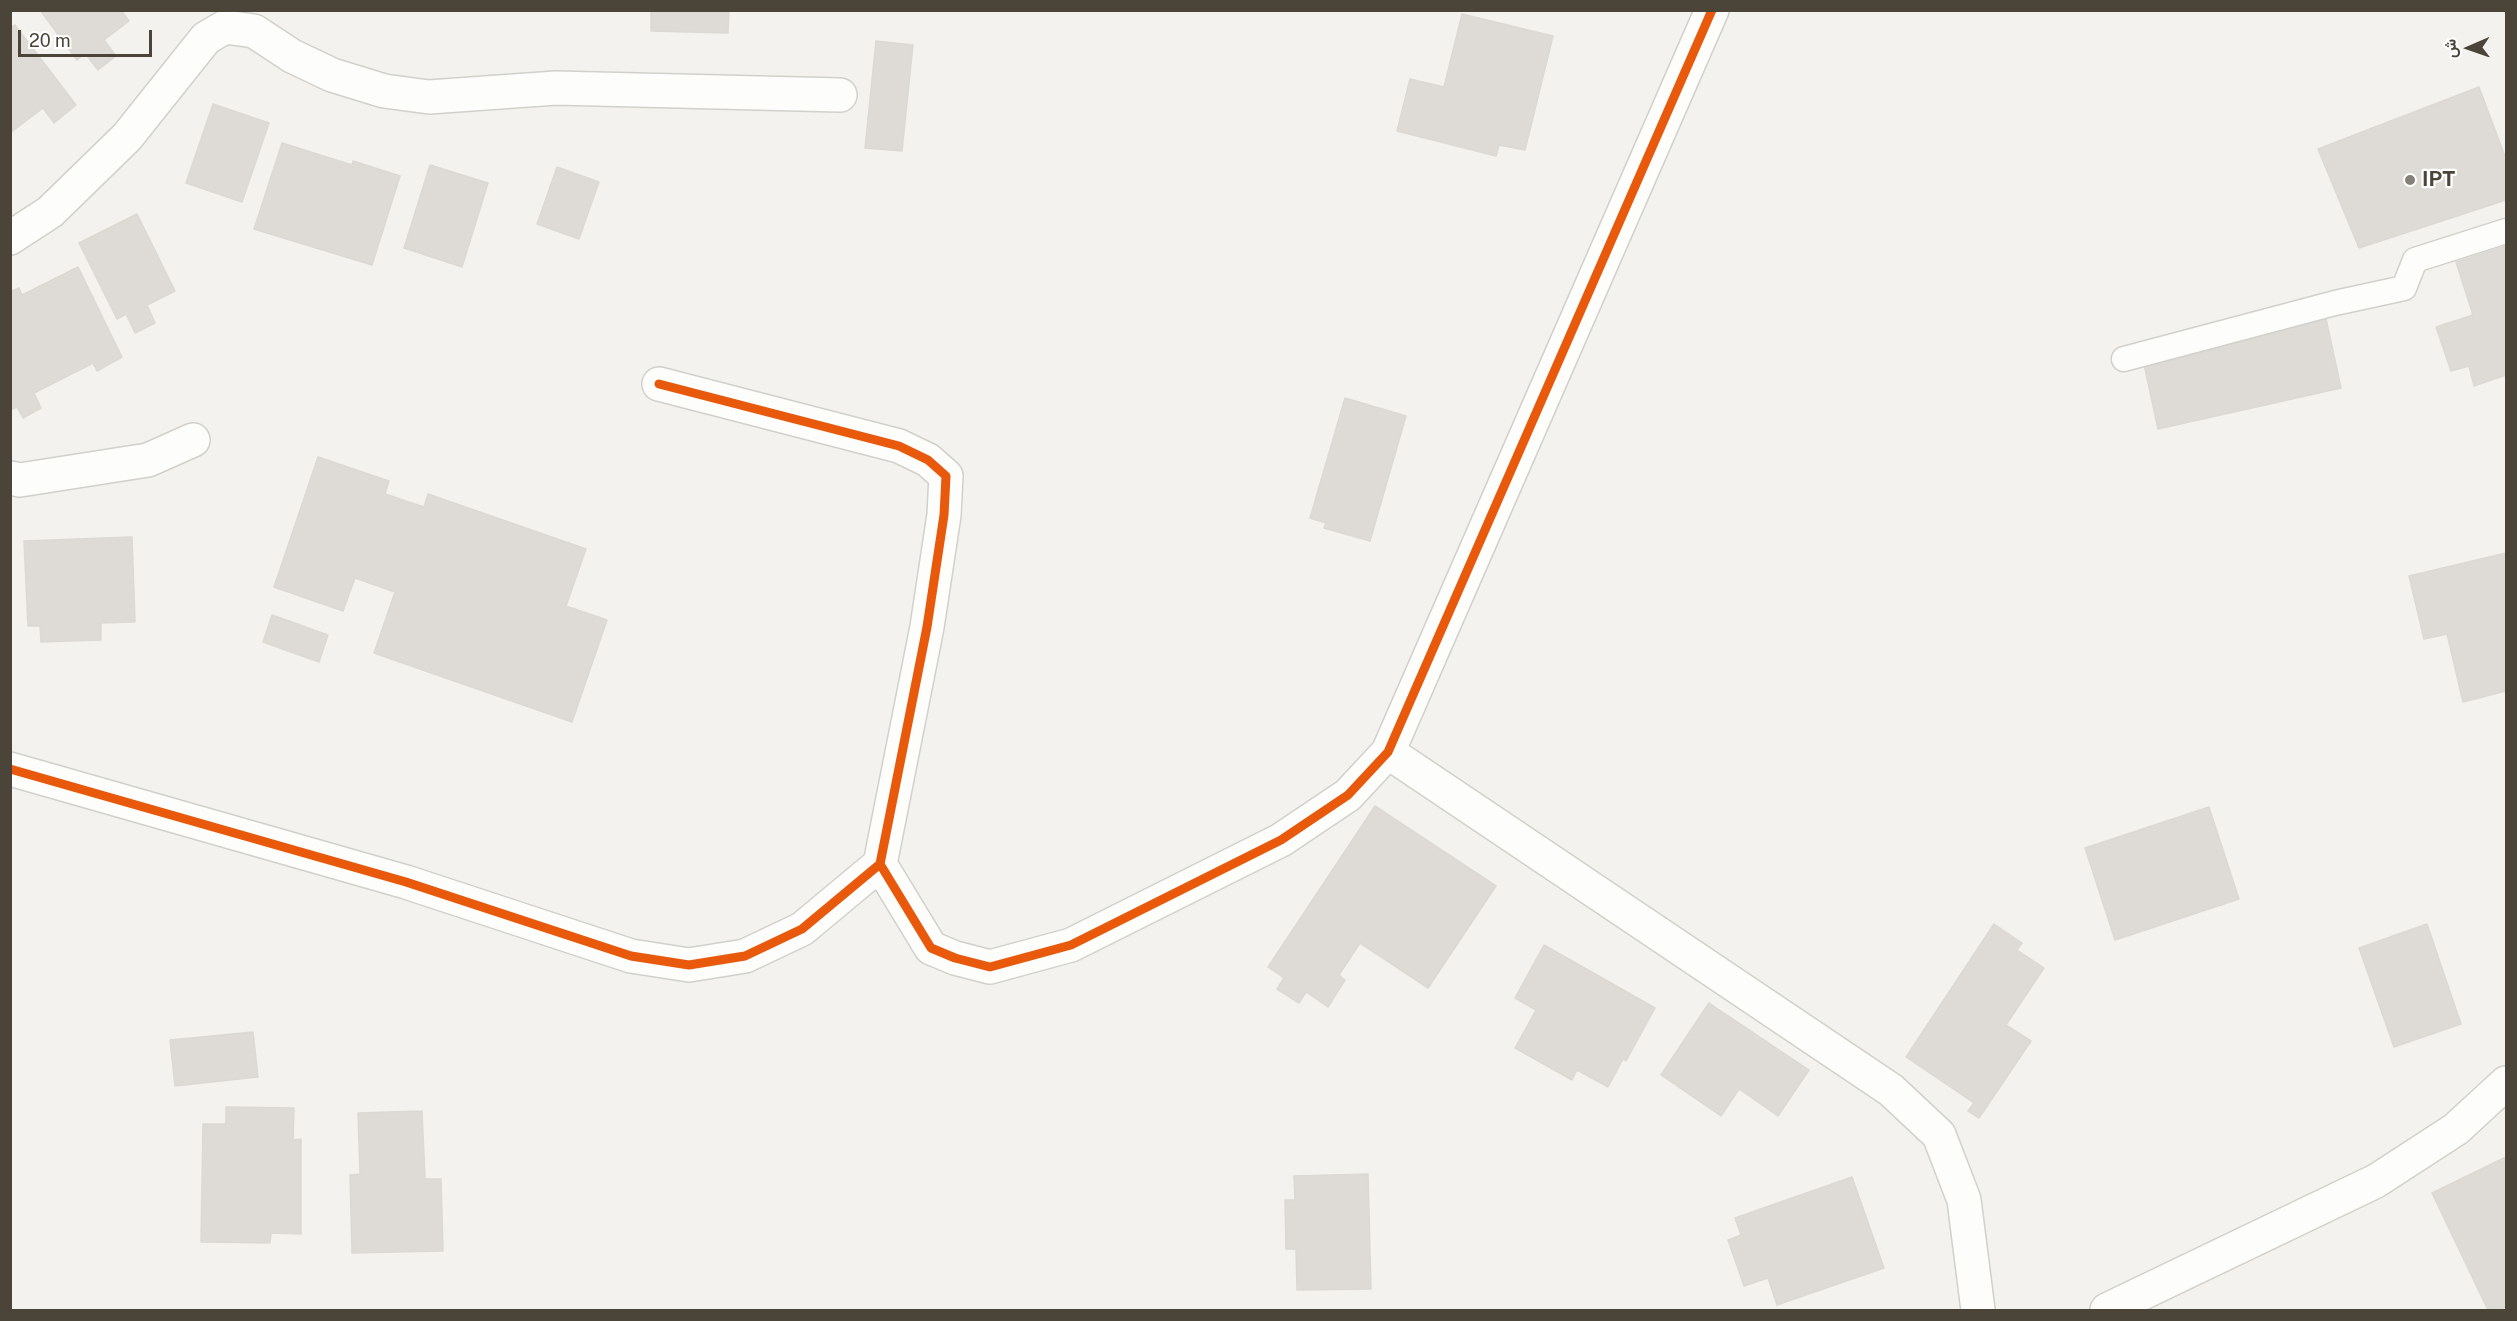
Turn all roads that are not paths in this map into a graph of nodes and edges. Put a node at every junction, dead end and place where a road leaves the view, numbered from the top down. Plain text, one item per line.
1 (1713, 10) edge
2 (223, 19) edge
3 (840, 95) dead end
4 (2506, 231) edge
5 (10, 238) edge
6 (2124, 358) dead end
7 (659, 384) dead end
8 (193, 440) dead end
9 (10, 478) edge
10 (1388, 752) junction
11 (10, 769) edge
12 (880, 864) junction
13 (2506, 1083) edge
14 (1978, 1311) edge
15 (2107, 1311) edge

1 - 10 street
2 - 3 street
2 - 5 street
4 - 6 lane
7 - 12 street
8 - 9 street
10 - 12 street
10 - 14 street
11 - 12 street
13 - 15 street

